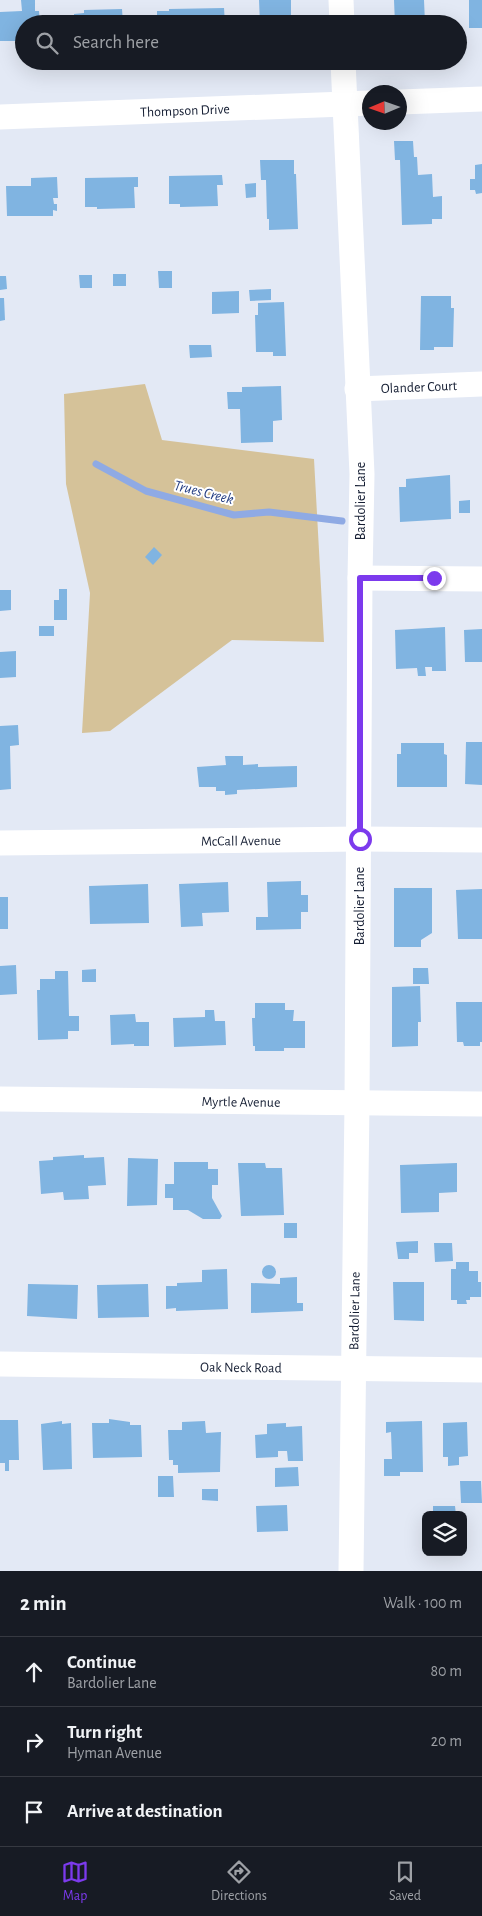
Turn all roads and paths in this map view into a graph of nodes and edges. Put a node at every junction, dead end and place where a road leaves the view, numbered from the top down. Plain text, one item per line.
1 (341, 0) edge
2 (342, 15) edge
3 (343, 70) edge
4 (482, 99) edge
5 (407, 102) edge
6 (362, 103) edge
7 (345, 104) junction
8 (0, 117) edge
9 (482, 384) edge
10 (357, 389) junction
11 (360, 578) junction
12 (482, 579) edge
13 (360, 839) junction
14 (482, 840) edge
15 (0, 842) edge
16 (0, 1099) edge
17 (358, 1103) junction
18 (482, 1104) edge
19 (0, 1364) edge
20 (353, 1368) junction
21 (482, 1370) edge
22 (351, 1571) edge

1 - 2 street
3 - 7 street, Bardolier Lane
4 - 5 street
6 - 7 street, Thompson Drive
7 - 8 street, Thompson Drive
7 - 10 street, Bardolier Lane
9 - 10 street, Olander Court
10 - 11 street, Bardolier Lane
11 - 12 street
11 - 13 street, Bardolier Lane
13 - 14 street, McCall Avenue
13 - 15 street, McCall Avenue
13 - 17 street, Bardolier Lane
16 - 17 street, Myrtle Avenue
17 - 18 street, Myrtle Avenue
17 - 20 street, Bardolier Lane
19 - 20 street, Oak Neck Road
20 - 21 street, Oak Neck Road
20 - 22 street, Bardolier Lane

